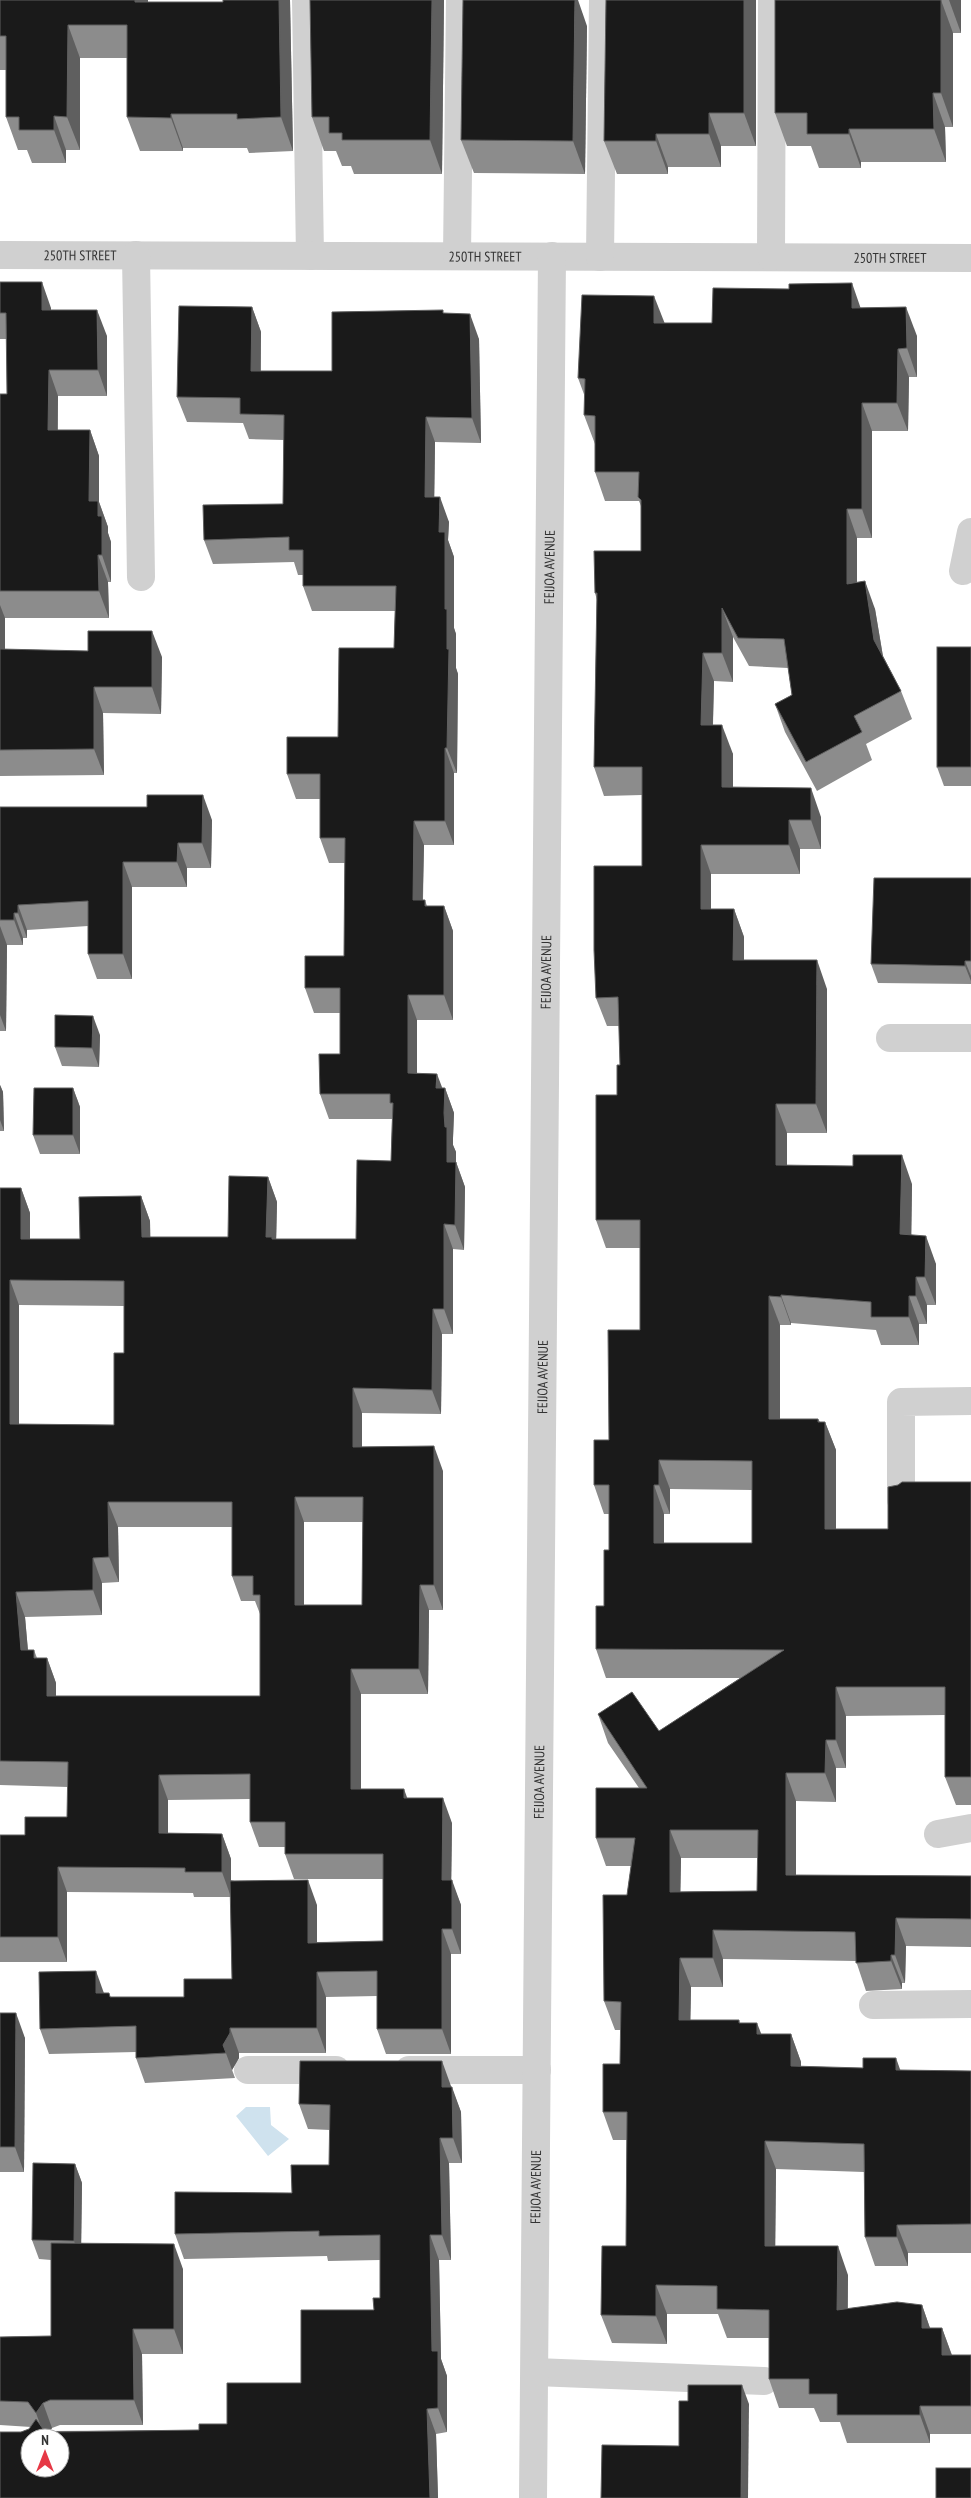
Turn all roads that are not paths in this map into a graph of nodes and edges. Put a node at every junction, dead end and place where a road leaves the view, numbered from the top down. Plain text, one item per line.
1 (306, 0) edge
2 (460, 0) edge
3 (603, 0) edge
4 (772, 0) edge
5 (0, 254) edge
6 (136, 255) junction
7 (310, 256) junction
8 (457, 256) junction
9 (552, 256) junction
10 (600, 257) junction
11 (771, 257) junction
12 (971, 258) edge
13 (971, 532) edge
14 (963, 571) dead end
15 (141, 577) dead end
16 (890, 1038) dead end
17 (971, 1038) edge
18 (971, 1400) edge
19 (901, 1500) edge
20 (971, 1828) edge
21 (938, 1834) dead end
22 (971, 2004) edge
23 (873, 2005) dead end
24 (248, 2070) dead end
25 (358, 2070) edge
26 (388, 2070) edge
27 (537, 2070) junction
28 (534, 2372) junction
29 (764, 2381) dead end
30 (534, 2498) edge

1 - 7 street
2 - 8 street
3 - 10 street
4 - 11 street
5 - 6 street, 250TH STREET
6 - 7 street, 250TH STREET
6 - 15 street
7 - 8 street, 250TH STREET
8 - 9 street, 250TH STREET
9 - 10 street, 250TH STREET
9 - 27 street, FEIJOA AVENUE
10 - 11 street, 250TH STREET
11 - 12 street, 250TH STREET
13 - 14 street
16 - 17 street
18 - 19 street
20 - 21 street
22 - 23 street
24 - 25 street
26 - 27 street
27 - 28 street, FEIJOA AVENUE
28 - 29 street
28 - 30 street, FEIJOA AVENUE

